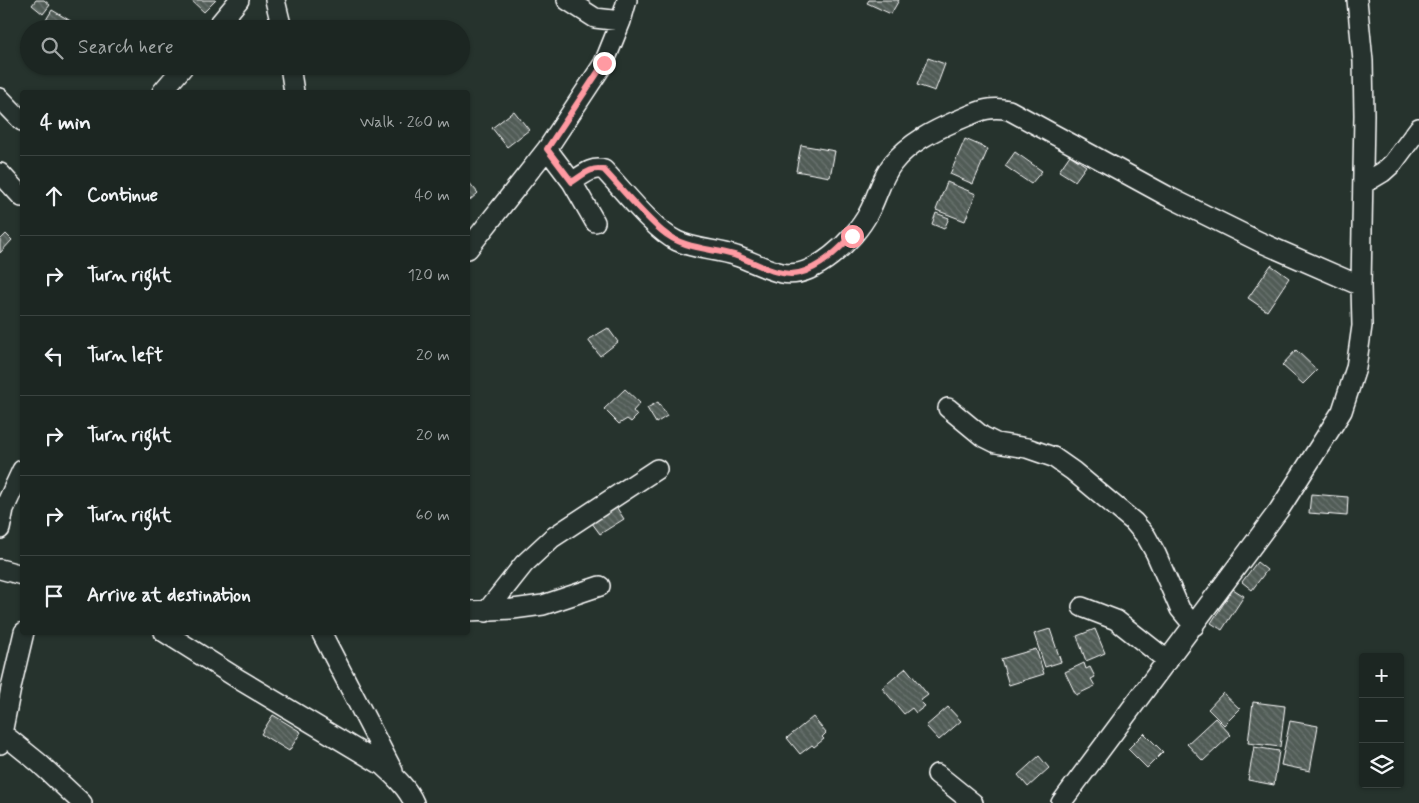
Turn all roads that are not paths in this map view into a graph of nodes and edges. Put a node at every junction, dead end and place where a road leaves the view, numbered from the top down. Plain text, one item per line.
1 (239, 0) edge
2 (275, 0) edge
3 (567, 0) edge
4 (627, 0) edge
5 (1357, 0) edge
6 (222, 20) edge
7 (280, 20) edge
8 (621, 21) junction
9 (176, 75) edge
10 (291, 75) edge
11 (164, 90) edge
12 (294, 90) edge
13 (0, 98) edge
14 (20, 119) edge
15 (1419, 128) edge
16 (547, 149) junction
17 (0, 173) edge
18 (572, 182) junction
19 (1363, 184) junction
20 (20, 195) edge
21 (595, 222) dead end
22 (470, 246) edge
23 (1361, 286) junction
24 (948, 408) dead end
25 (657, 469) dead end
26 (20, 474) edge
27 (0, 529) edge
28 (0, 569) edge
29 (20, 574) edge
30 (600, 586) dead end
31 (1082, 607) dead end
32 (470, 611) edge
33 (486, 612) junction
34 (1194, 626) junction
35 (23, 635) edge
36 (169, 635) edge
37 (326, 635) edge
38 (1168, 660) junction
39 (1, 741) edge
40 (937, 774) dead end
41 (398, 779) junction
42 (82, 803) edge
43 (414, 803) edge
44 (973, 803) edge
45 (1061, 803) edge

1 - 6 street
2 - 7 street
3 - 8 street
4 - 8 street
5 - 19 street
8 - 16 street
9 - 11 street
10 - 12 street
13 - 14 street
15 - 19 street
16 - 18 street
16 - 22 street
17 - 20 street
18 - 21 street
18 - 23 street
19 - 23 street
23 - 34 street
24 - 34 street
25 - 33 street
26 - 27 street
28 - 29 street
30 - 33 street
31 - 38 street
32 - 33 street
34 - 38 street
35 - 39 street
36 - 41 street
37 - 41 street
38 - 45 street
39 - 42 street
40 - 44 street
41 - 43 street

